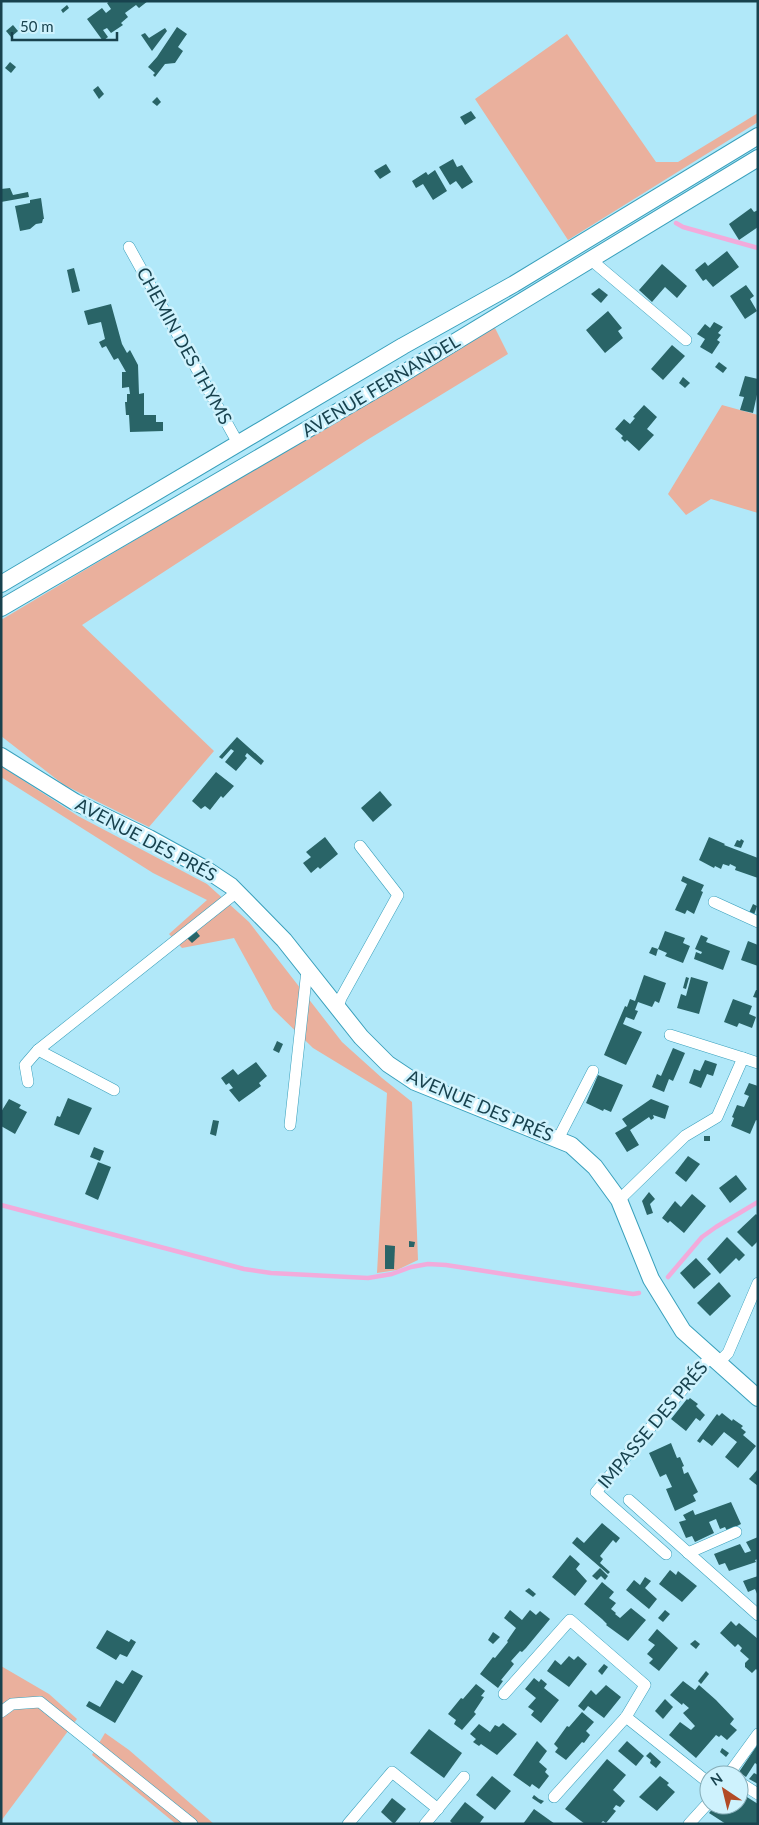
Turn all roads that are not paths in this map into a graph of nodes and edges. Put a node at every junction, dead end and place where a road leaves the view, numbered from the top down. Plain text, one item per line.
1 (758, 136) edge
2 (758, 158) edge
3 (129, 247) dead end
4 (590, 259) junction
5 (686, 340) dead end
6 (239, 445) junction
7 (1, 584) edge
8 (1, 608) edge
9 (1, 746) edge
10 (1, 756) edge
11 (29, 774) junction
12 (360, 846) dead end
13 (237, 892) junction
14 (714, 902) dead end
15 (758, 922) edge
16 (307, 970) junction
17 (338, 1008) junction
18 (670, 1035) dead end
19 (38, 1050) junction
20 (743, 1058) junction
21 (758, 1062) edge
22 (593, 1071) dead end
23 (28, 1082) dead end
24 (114, 1090) dead end
25 (290, 1125) dead end
26 (558, 1139) junction
27 (619, 1200) junction
28 (758, 1283) edge
29 (714, 1360) junction
30 (758, 1398) edge
31 (629, 1500) dead end
32 (736, 1532) dead end
33 (688, 1553) junction
34 (666, 1554) dead end
35 (756, 1611) edge
36 (504, 1694) dead end
37 (1, 1712) edge
38 (626, 1717) junction
39 (758, 1734) edge
40 (735, 1765) edge
41 (699, 1775) edge
42 (464, 1778) dead end
43 (554, 1797) dead end
44 (438, 1808) junction
45 (699, 1813) edge
46 (192, 1824) edge
47 (348, 1824) edge
48 (425, 1824) edge
49 (689, 1824) edge

1 - 6 main road, AVENUE FERNANDEL
2 - 4 main road, AVENUE FERNANDEL
3 - 6 street, CHEMIN DES THYMS
4 - 5 street
4 - 8 main road, AVENUE FERNANDEL
6 - 7 main road, AVENUE FERNANDEL
9 - 11 main road, AVENUE DES PRÉS
10 - 11 main road, AVENUE DES PRÉS
11 - 13 main road, AVENUE DES PRÉS
12 - 17 street
13 - 16 main road, AVENUE DES PRÉS
13 - 19 street
14 - 15 street
16 - 17 main road, AVENUE DES PRÉS
16 - 25 street
17 - 26 main road, AVENUE DES PRÉS
18 - 20 street
19 - 23 street
19 - 24 street
20 - 21 street
20 - 27 street
22 - 26 street
26 - 27 main road, AVENUE DES PRÉS
27 - 29 main road, AVENUE DES PRÉS
28 - 29 street
29 - 30 main road, AVENUE DES PRÉS
29 - 34 street, IMPASSE DES PRÉS
31 - 33 street
32 - 33 street
33 - 35 street
36 - 38 street
37 - 46 street
38 - 41 street
38 - 43 street
39 - 40 street
42 - 44 street
44 - 47 street
44 - 48 street
45 - 49 street

